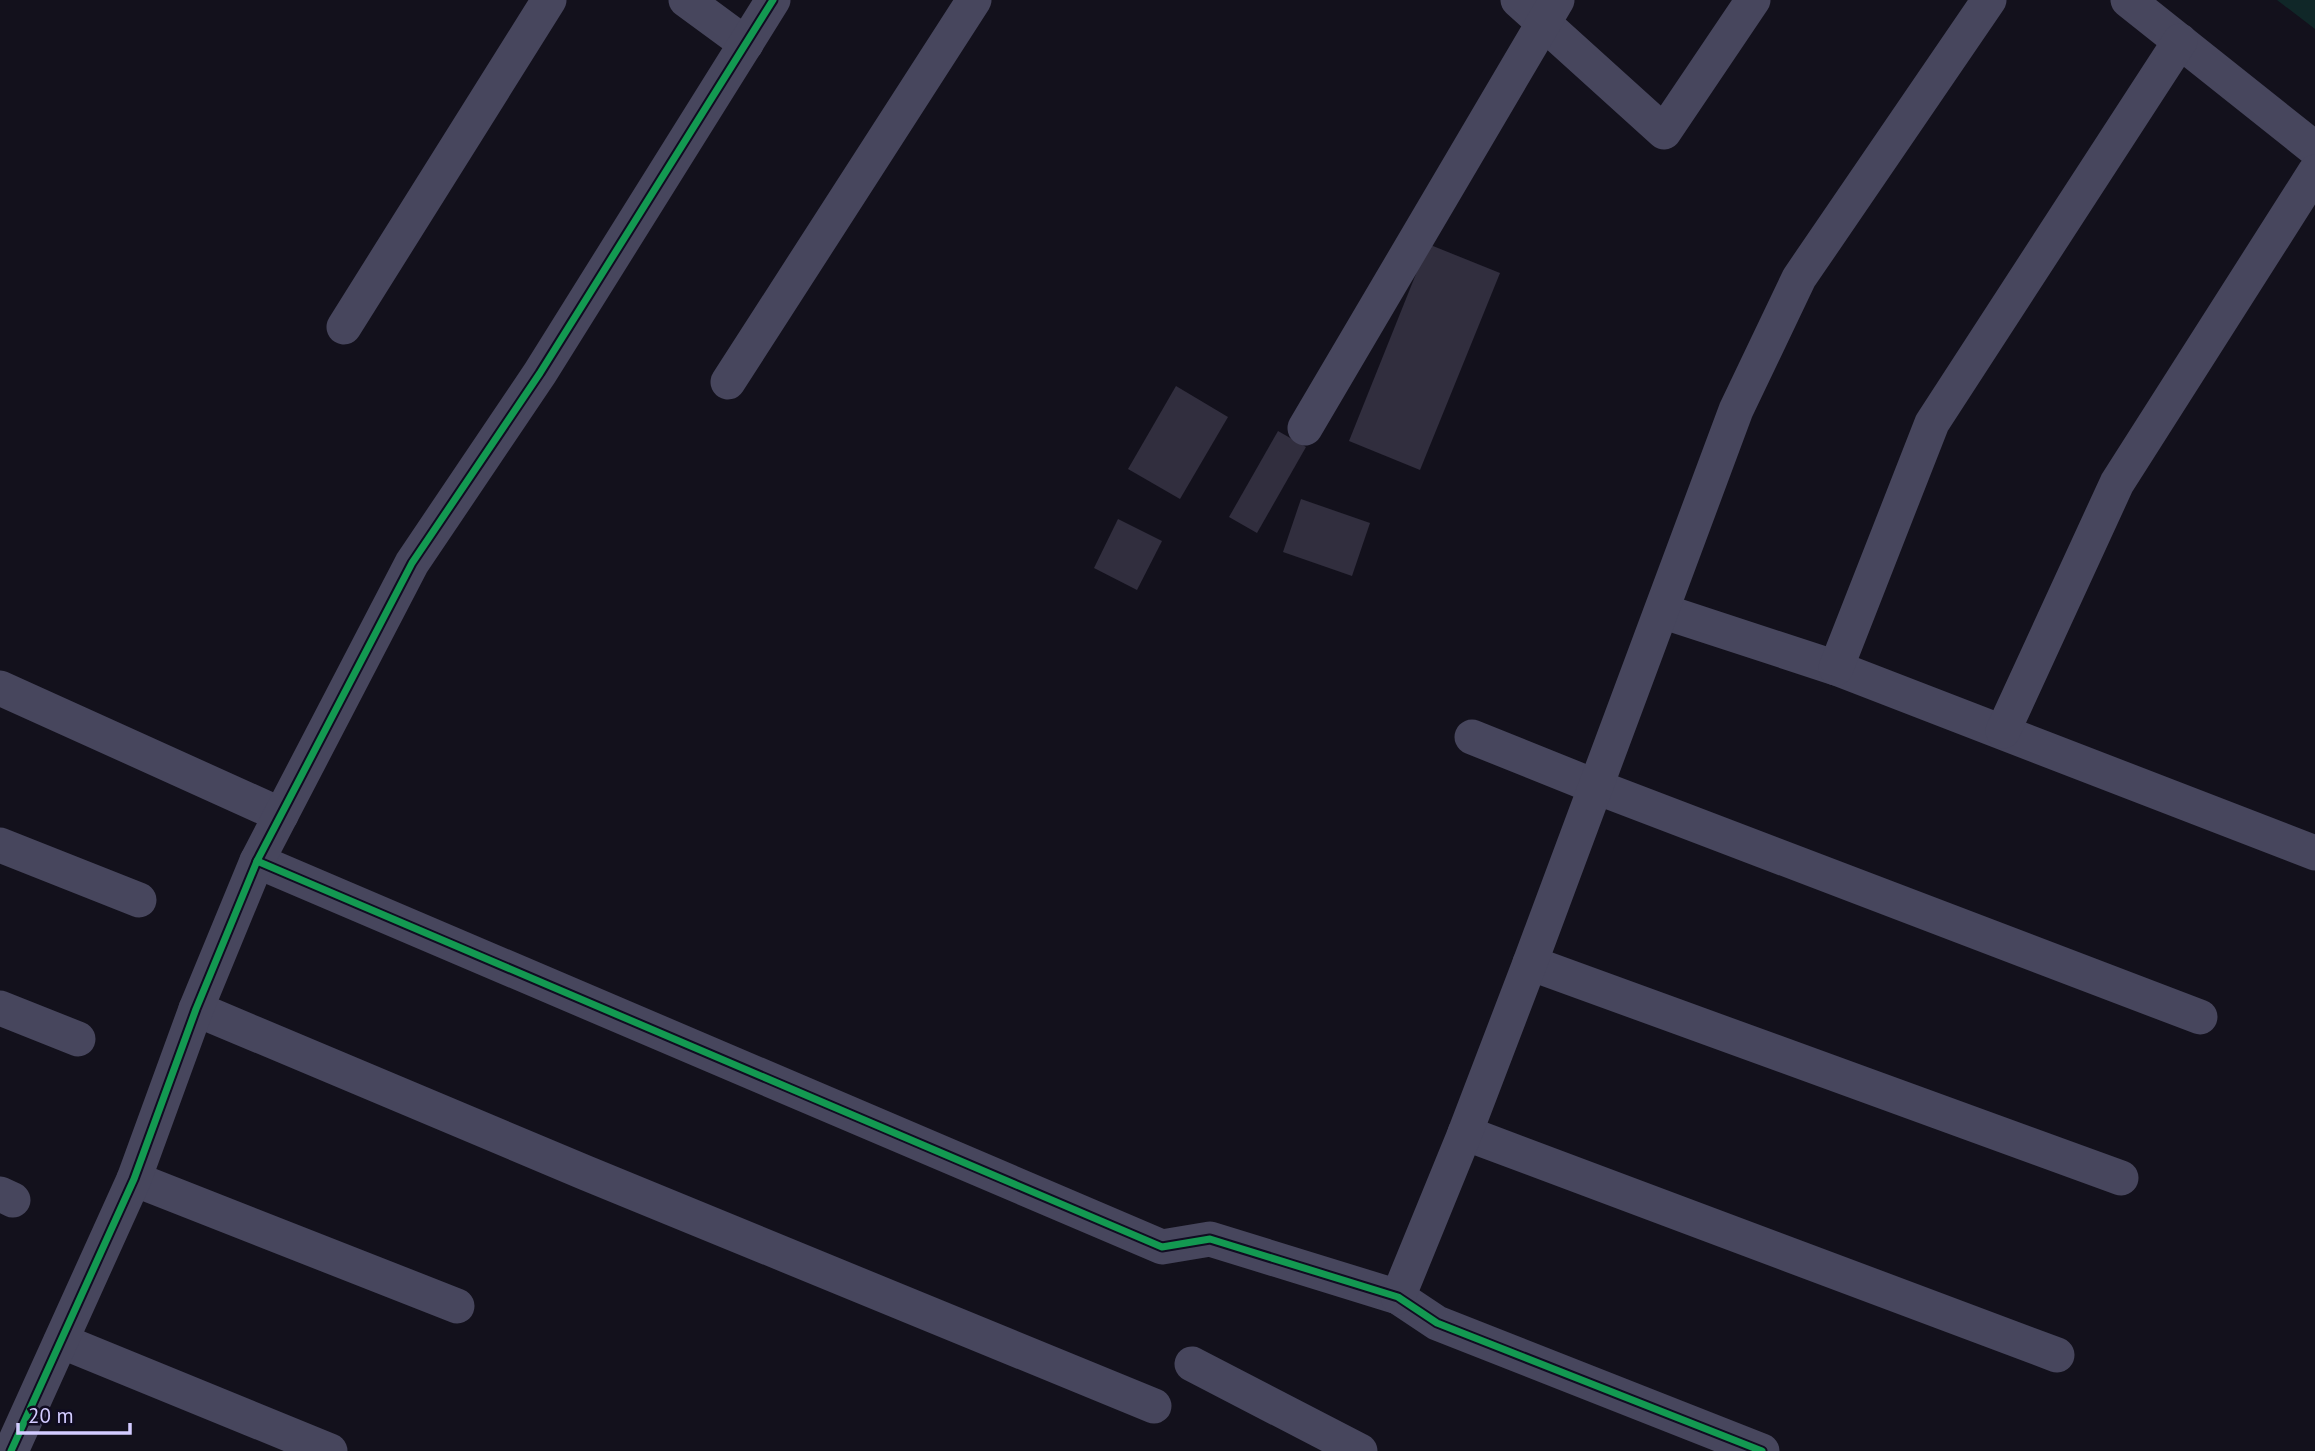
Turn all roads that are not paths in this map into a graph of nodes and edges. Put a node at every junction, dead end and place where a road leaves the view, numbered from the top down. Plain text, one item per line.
1 (549, 0) edge
2 (685, 0) edge
3 (774, 0) edge
4 (974, 0) edge
5 (1518, 0) edge
6 (1753, 0) edge
7 (1989, 0) edge
8 (2128, 0) edge
9 (1551, 11) edge
10 (2180, 41) junction
11 (746, 44) junction
12 (2315, 149) edge
13 (2315, 172) edge
14 (344, 327) dead end
15 (729, 382) dead end
16 (1305, 428) dead end
17 (1662, 611) junction
18 (1836, 668) junction
19 (0, 688) edge
20 (2003, 731) junction
21 (1472, 737) dead end
22 (1594, 786) junction
23 (281, 815) junction
24 (0, 845) edge
25 (2315, 853) edge
26 (257, 861) junction
27 (139, 900) dead end
28 (1530, 963) junction
29 (0, 1008) edge
30 (196, 1009) junction
31 (2200, 1017) dead end
32 (78, 1039) dead end
33 (1465, 1133) junction
34 (2121, 1178) dead end
35 (134, 1179) junction
36 (1398, 1297) junction
37 (457, 1306) dead end
38 (61, 1341) junction
39 (2057, 1354) dead end
40 (1192, 1364) dead end
41 (1154, 1406) dead end
42 (11, 1451) edge
43 (330, 1451) edge
44 (1360, 1451) edge
45 (1762, 1451) edge

1 - 14 street
2 - 11 street
3 - 11 street
4 - 15 street
5 - 9 street
6 - 9 street
7 - 17 street
8 - 10 street
9 - 16 street
10 - 12 street
10 - 18 street
11 - 23 street
13 - 20 street
17 - 18 street
17 - 22 street
18 - 20 street
19 - 23 street
20 - 25 street
21 - 22 street
22 - 28 street
22 - 31 street
23 - 26 street
24 - 27 street
26 - 30 street
26 - 36 street
28 - 33 street
28 - 34 street
29 - 32 street
30 - 35 street
30 - 41 street
33 - 36 street
33 - 39 street
35 - 37 street
35 - 38 street
36 - 45 street
38 - 42 street
38 - 43 street
40 - 44 street

